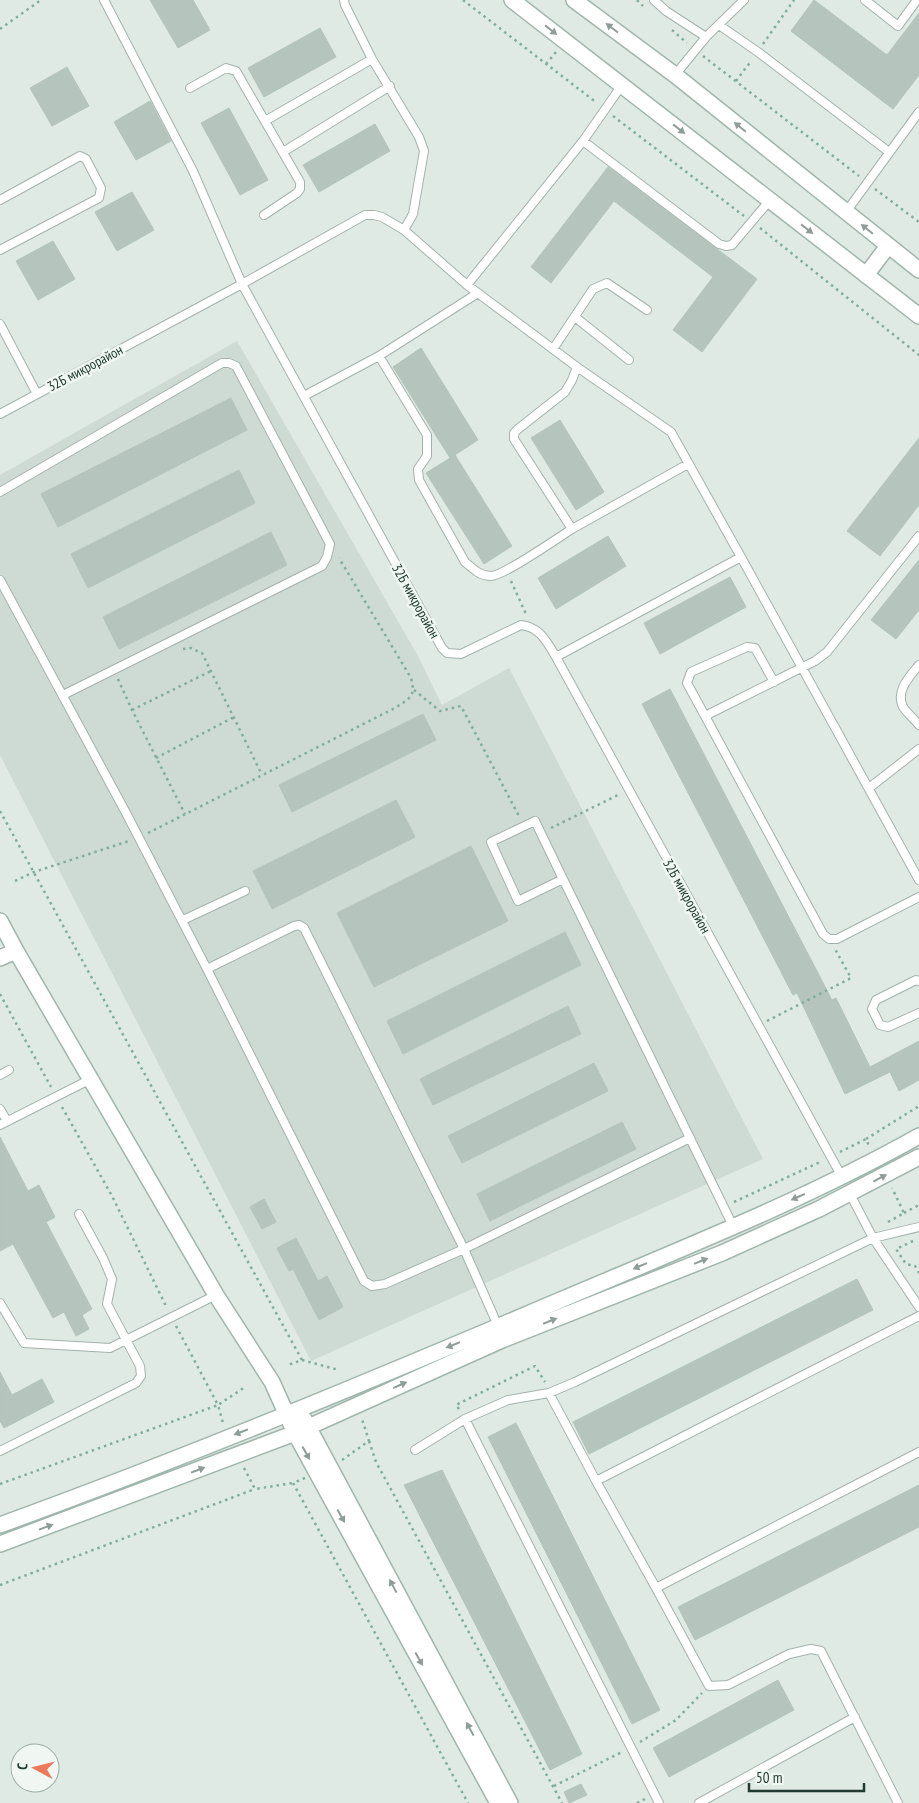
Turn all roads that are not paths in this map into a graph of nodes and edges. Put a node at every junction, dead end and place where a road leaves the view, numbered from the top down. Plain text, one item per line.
1 (104, 0) edge
2 (344, 0) edge
3 (512, 0) edge
4 (574, 0) edge
5 (654, 0) edge
6 (744, 0) edge
7 (865, 0) edge
8 (917, 0) edge
9 (719, 25) junction
10 (706, 37) junction
11 (372, 59) junction
12 (675, 75) junction
13 (622, 85) junction
14 (390, 86) junction
15 (190, 88) dead end
16 (919, 112) edge
17 (265, 121) junction
18 (583, 141) junction
19 (283, 152) junction
20 (889, 152) junction
21 (0, 200) edge
22 (770, 200) junction
23 (846, 212) junction
24 (264, 215) dead end
25 (404, 230) junction
26 (888, 246) junction
27 (0, 250) edge
28 (919, 270) edge
29 (866, 275) junction
30 (242, 284) junction
31 (467, 285) junction
32 (478, 294) junction
33 (647, 310) dead end
34 (919, 316) edge
35 (575, 317) junction
36 (0, 324) edge
37 (553, 349) junction
38 (379, 356) junction
39 (629, 360) dead end
40 (577, 367) junction
41 (38, 394) junction
42 (304, 396) junction
43 (0, 414) edge
44 (688, 464) junction
45 (0, 492) edge
46 (572, 529) junction
47 (919, 536) edge
48 (741, 556) junction
49 (0, 580) edge
50 (556, 657) junction
51 (919, 665) edge
52 (802, 668) junction
53 (774, 682) junction
54 (63, 695) junction
55 (705, 716) junction
56 (919, 725) edge
57 (919, 749) edge
58 (869, 788) junction
59 (563, 879) junction
60 (919, 880) edge
61 (245, 891) dead end
62 (919, 897) edge
63 (183, 920) junction
64 (0, 921) edge
65 (16, 952) junction
66 (0, 958) edge
67 (207, 969) junction
68 (919, 981) edge
69 (919, 1013) edge
70 (9, 1070) dead end
71 (0, 1075) edge
72 (90, 1080) junction
73 (0, 1109) edge
74 (3, 1123) edge
75 (919, 1136) edge
76 (690, 1138) junction
77 (919, 1157) edge
78 (842, 1177) junction
79 (850, 1194) junction
80 (79, 1214) dead end
81 (733, 1226) junction
82 (919, 1227) edge
83 (871, 1235) junction
84 (464, 1250) junction
85 (216, 1294) junction
86 (0, 1303) edge
87 (919, 1307) edge
88 (919, 1316) edge
89 (498, 1326) junction
90 (125, 1339) junction
91 (549, 1393) junction
92 (292, 1412) junction
93 (465, 1419) junction
94 (301, 1430) junction
95 (0, 1450) edge
96 (415, 1450) dead end
97 (919, 1452) edge
98 (596, 1481) junction
99 (0, 1526) edge
100 (0, 1544) edge
101 (656, 1588) junction
102 (855, 1717) junction
103 (498, 1803) edge
104 (510, 1803) edge
105 (659, 1803) edge
106 (698, 1803) edge
107 (898, 1803) edge

1 - 30 lane
2 - 11 lane
3 -> 13 main road
12 -> 4 main road
5 - 10 lane
6 - 9 lane
7 - 8 lane
9 - 10 lane
9 - 20 lane
10 - 12 lane
11 - 14 lane
11 - 17 lane
23 -> 12 main road
13 - 18 lane
13 -> 22 main road
14 - 19 lane
14 - 25 lane
15 - 17 lane
16 - 20 lane
17 - 19 lane
18 - 22 lane
18 - 31 lane
19 - 24 lane
20 - 23 lane
21 - 27 lane
22 -> 29 main road
26 -> 23 main road
25 - 30 lane
25 - 31 lane
26 - 28 main road
26 - 29 main road
29 - 34 main road
30 - 41 lane, 32Б микрорайон
30 - 42 lane, 32Б микрорайон
31 - 32 lane
32 - 37 lane
32 - 38 lane
33 - 35 lane
35 - 37 lane
35 - 39 lane
36 - 41 lane
37 - 40 lane
38 - 42 lane
38 - 46 lane
40 - 44 lane
40 - 46 lane
41 - 43 lane, 32Б микрорайон
42 - 50 lane, 32Б микрорайон
44 - 46 lane
44 - 48 lane
45 - 54 lane
47 - 52 lane
48 - 50 lane
48 - 52 lane
49 - 54 lane
50 - 78 lane, 32Б микрорайон
51 - 56 lane
52 - 53 lane
52 - 58 lane
53 - 55 lane
53 - 55 lane
54 - 63 lane
55 - 62 lane
57 - 58 lane
58 - 60 lane
59 - 59 lane
59 - 76 lane
61 - 63 lane
63 - 67 lane
64 - 65 main road
65 - 66 main road
65 - 72 main road
67 - 84 lane
67 - 84 lane
68 - 69 lane
70 - 71 lane
72 - 74 lane
72 - 85 main road
73 - 74 lane
75 - 78 main road
76 - 81 lane
76 - 84 lane
79 -> 77 main road
78 -> 81 main road
79 - 83 lane
94 -> 79 main road
80 - 90 lane
81 -> 89 main road
82 - 83 lane
83 - 87 lane
83 - 91 lane
84 - 89 lane
85 - 90 lane
85 - 92 main road
86 - 90 lane
88 - 98 lane
89 -> 92 main road
90 - 95 lane
91 - 93 lane
91 - 98 lane
92 - 94 main road
92 -> 99 main road
93 - 96 lane
93 - 105 lane
100 -> 94 main road
94 -> 103 main road
104 -> 94 main road
97 - 101 lane
98 - 101 lane
101 - 102 lane
102 - 106 lane
102 - 107 lane

